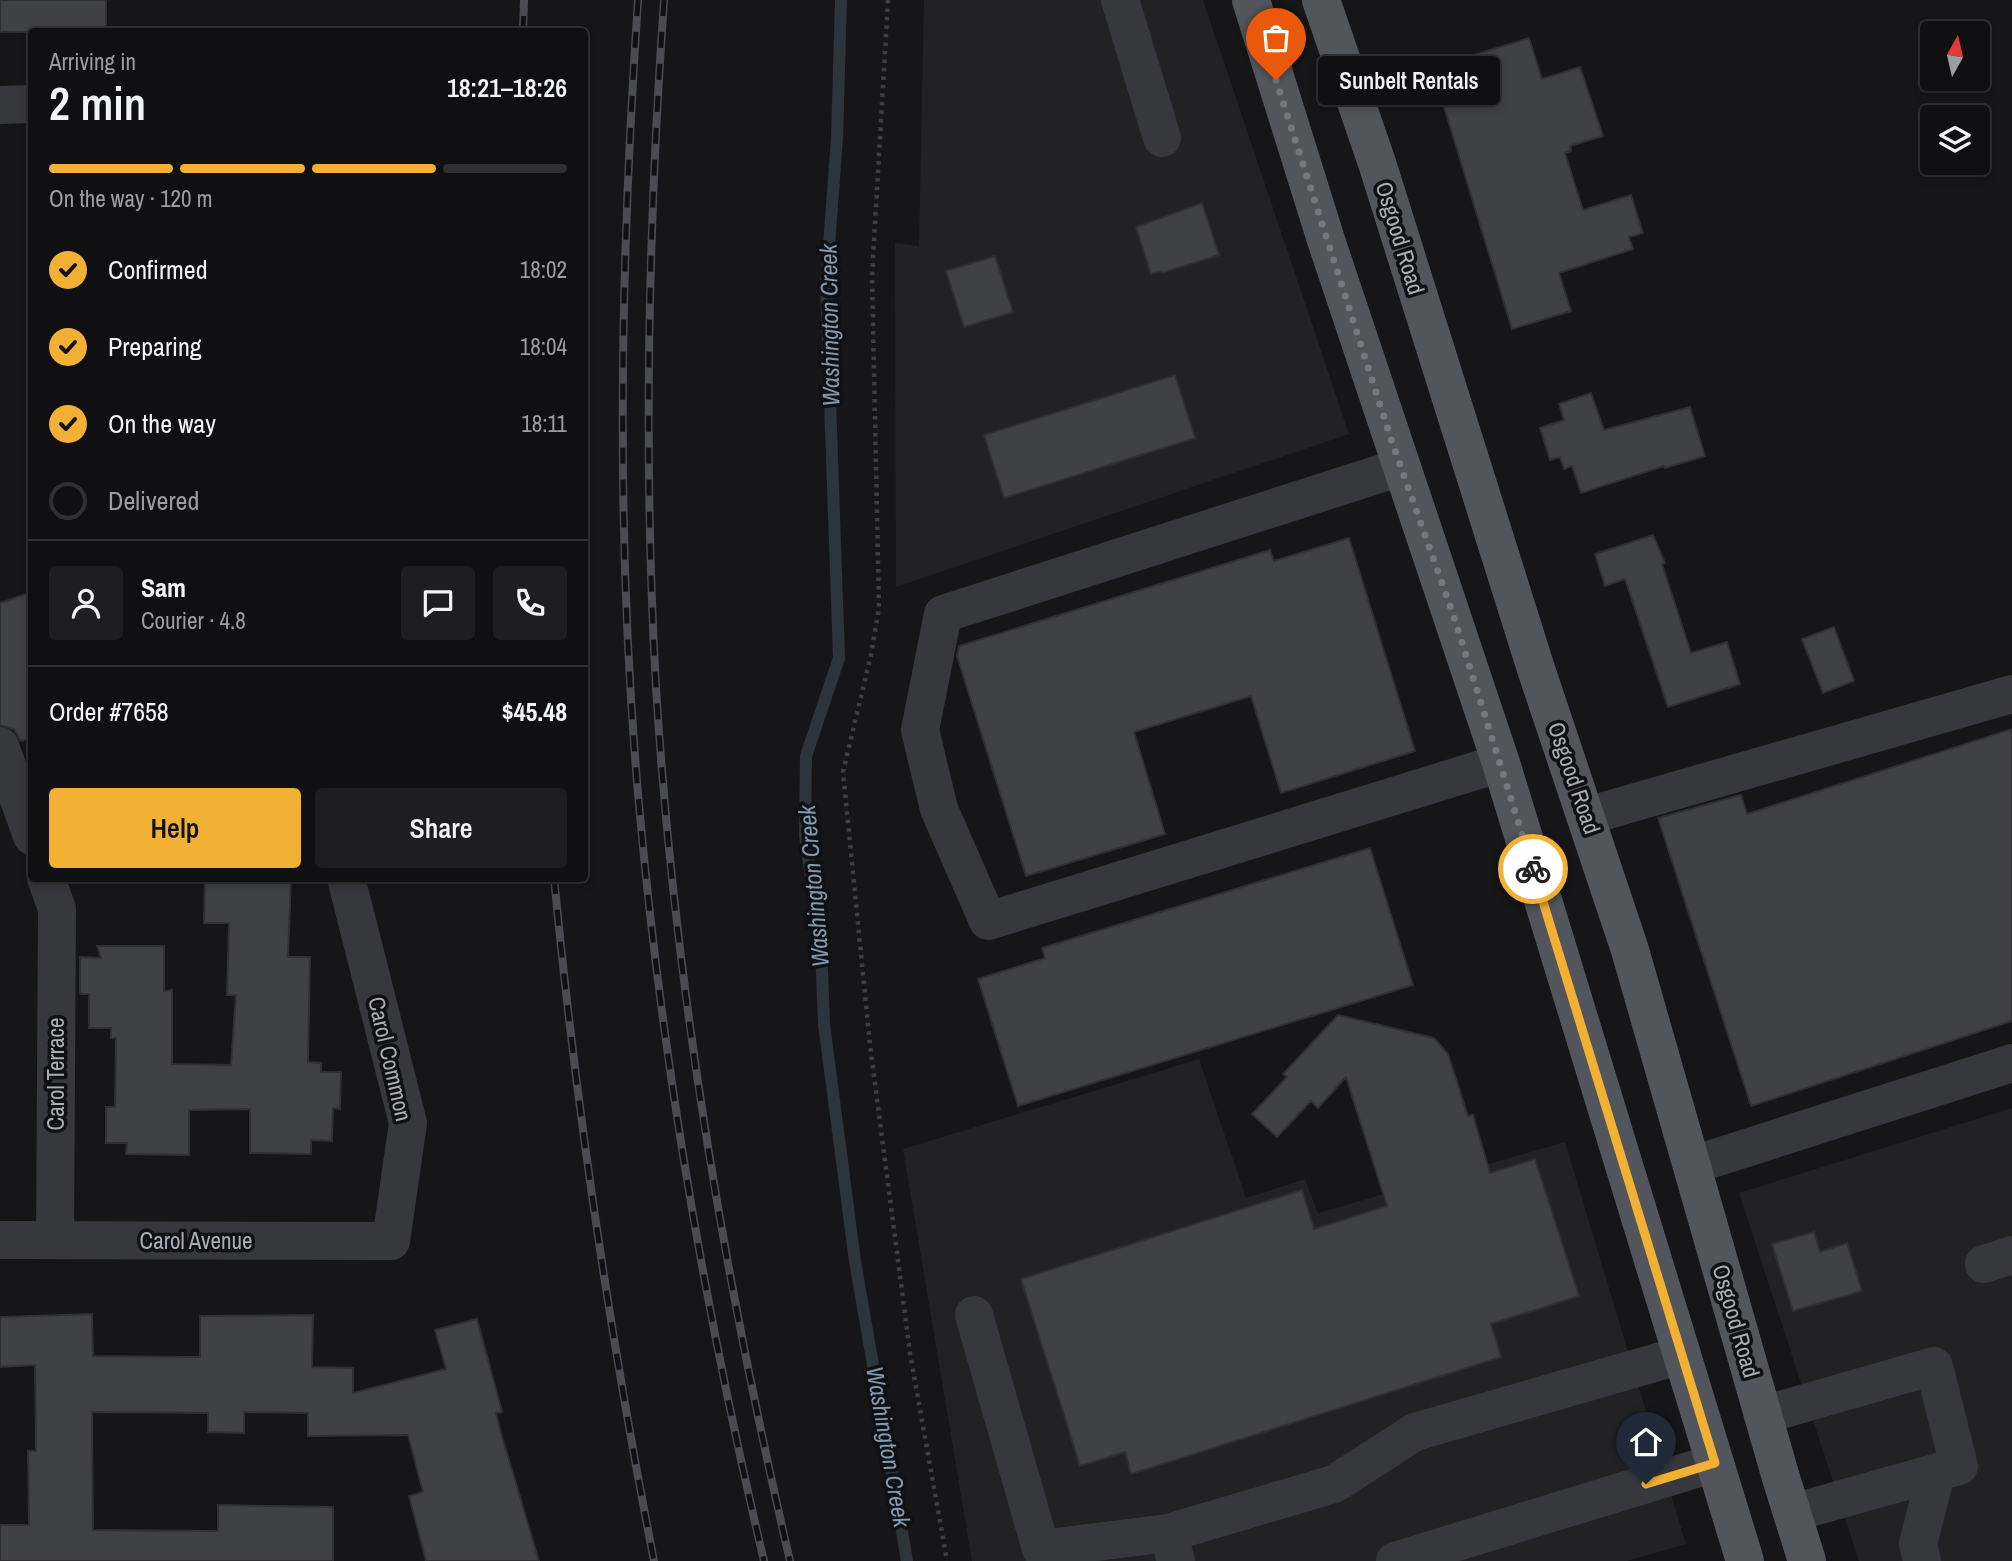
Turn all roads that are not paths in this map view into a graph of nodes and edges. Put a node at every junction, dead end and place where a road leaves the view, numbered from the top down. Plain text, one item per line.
1 (1120, 0) edge
2 (1251, 0) edge
3 (1321, 0) edge
4 (28, 104) edge
5 (0, 105) edge
6 (1162, 138) dead end
7 (1401, 467) junction
8 (2012, 694) edge
9 (0, 746) edge
10 (1501, 763) junction
11 (1587, 816) junction
12 (28, 825) edge
13 (347, 882) edge
14 (52, 894) edge
15 (2012, 1063) edge
16 (1693, 1165) junction
17 (0, 1240) edge
18 (54, 1240) junction
19 (391, 1241) joint
20 (974, 1315) dead end
21 (1682, 1355) junction
22 (1763, 1415) junction
23 (1715, 1463) junction
24 (1937, 1473) junction
25 (1730, 1512) junction
26 (1792, 1513) junction
27 (1172, 1547) edge
28 (1395, 1561) edge
29 (1745, 1561) edge
30 (1807, 1561) edge
31 (1923, 1561) edge

1 - 6 street
2 - 7 main road
3 - 11 main road, Osgood Road
4 - 5 street
7 - 10 main road
7 - 10 street
8 - 11 street
9 - 12 street
10 - 21 main road
11 - 16 main road, Osgood Road
13 - 19 street, Carol Common
14 - 18 street, Carol Terrace
15 - 16 street
16 - 22 main road, Osgood Road
17 - 18 street, Carol Avenue
18 - 19 street, Carol Avenue
20 - 27 street
21 - 23 main road
21 - 27 street
22 - 24 street
22 - 26 main road, Osgood Road
23 - 25 main road
23 - 28 street
24 - 26 street
24 - 31 street
25 - 26 main road
25 - 29 main road
26 - 30 main road, Osgood Road

